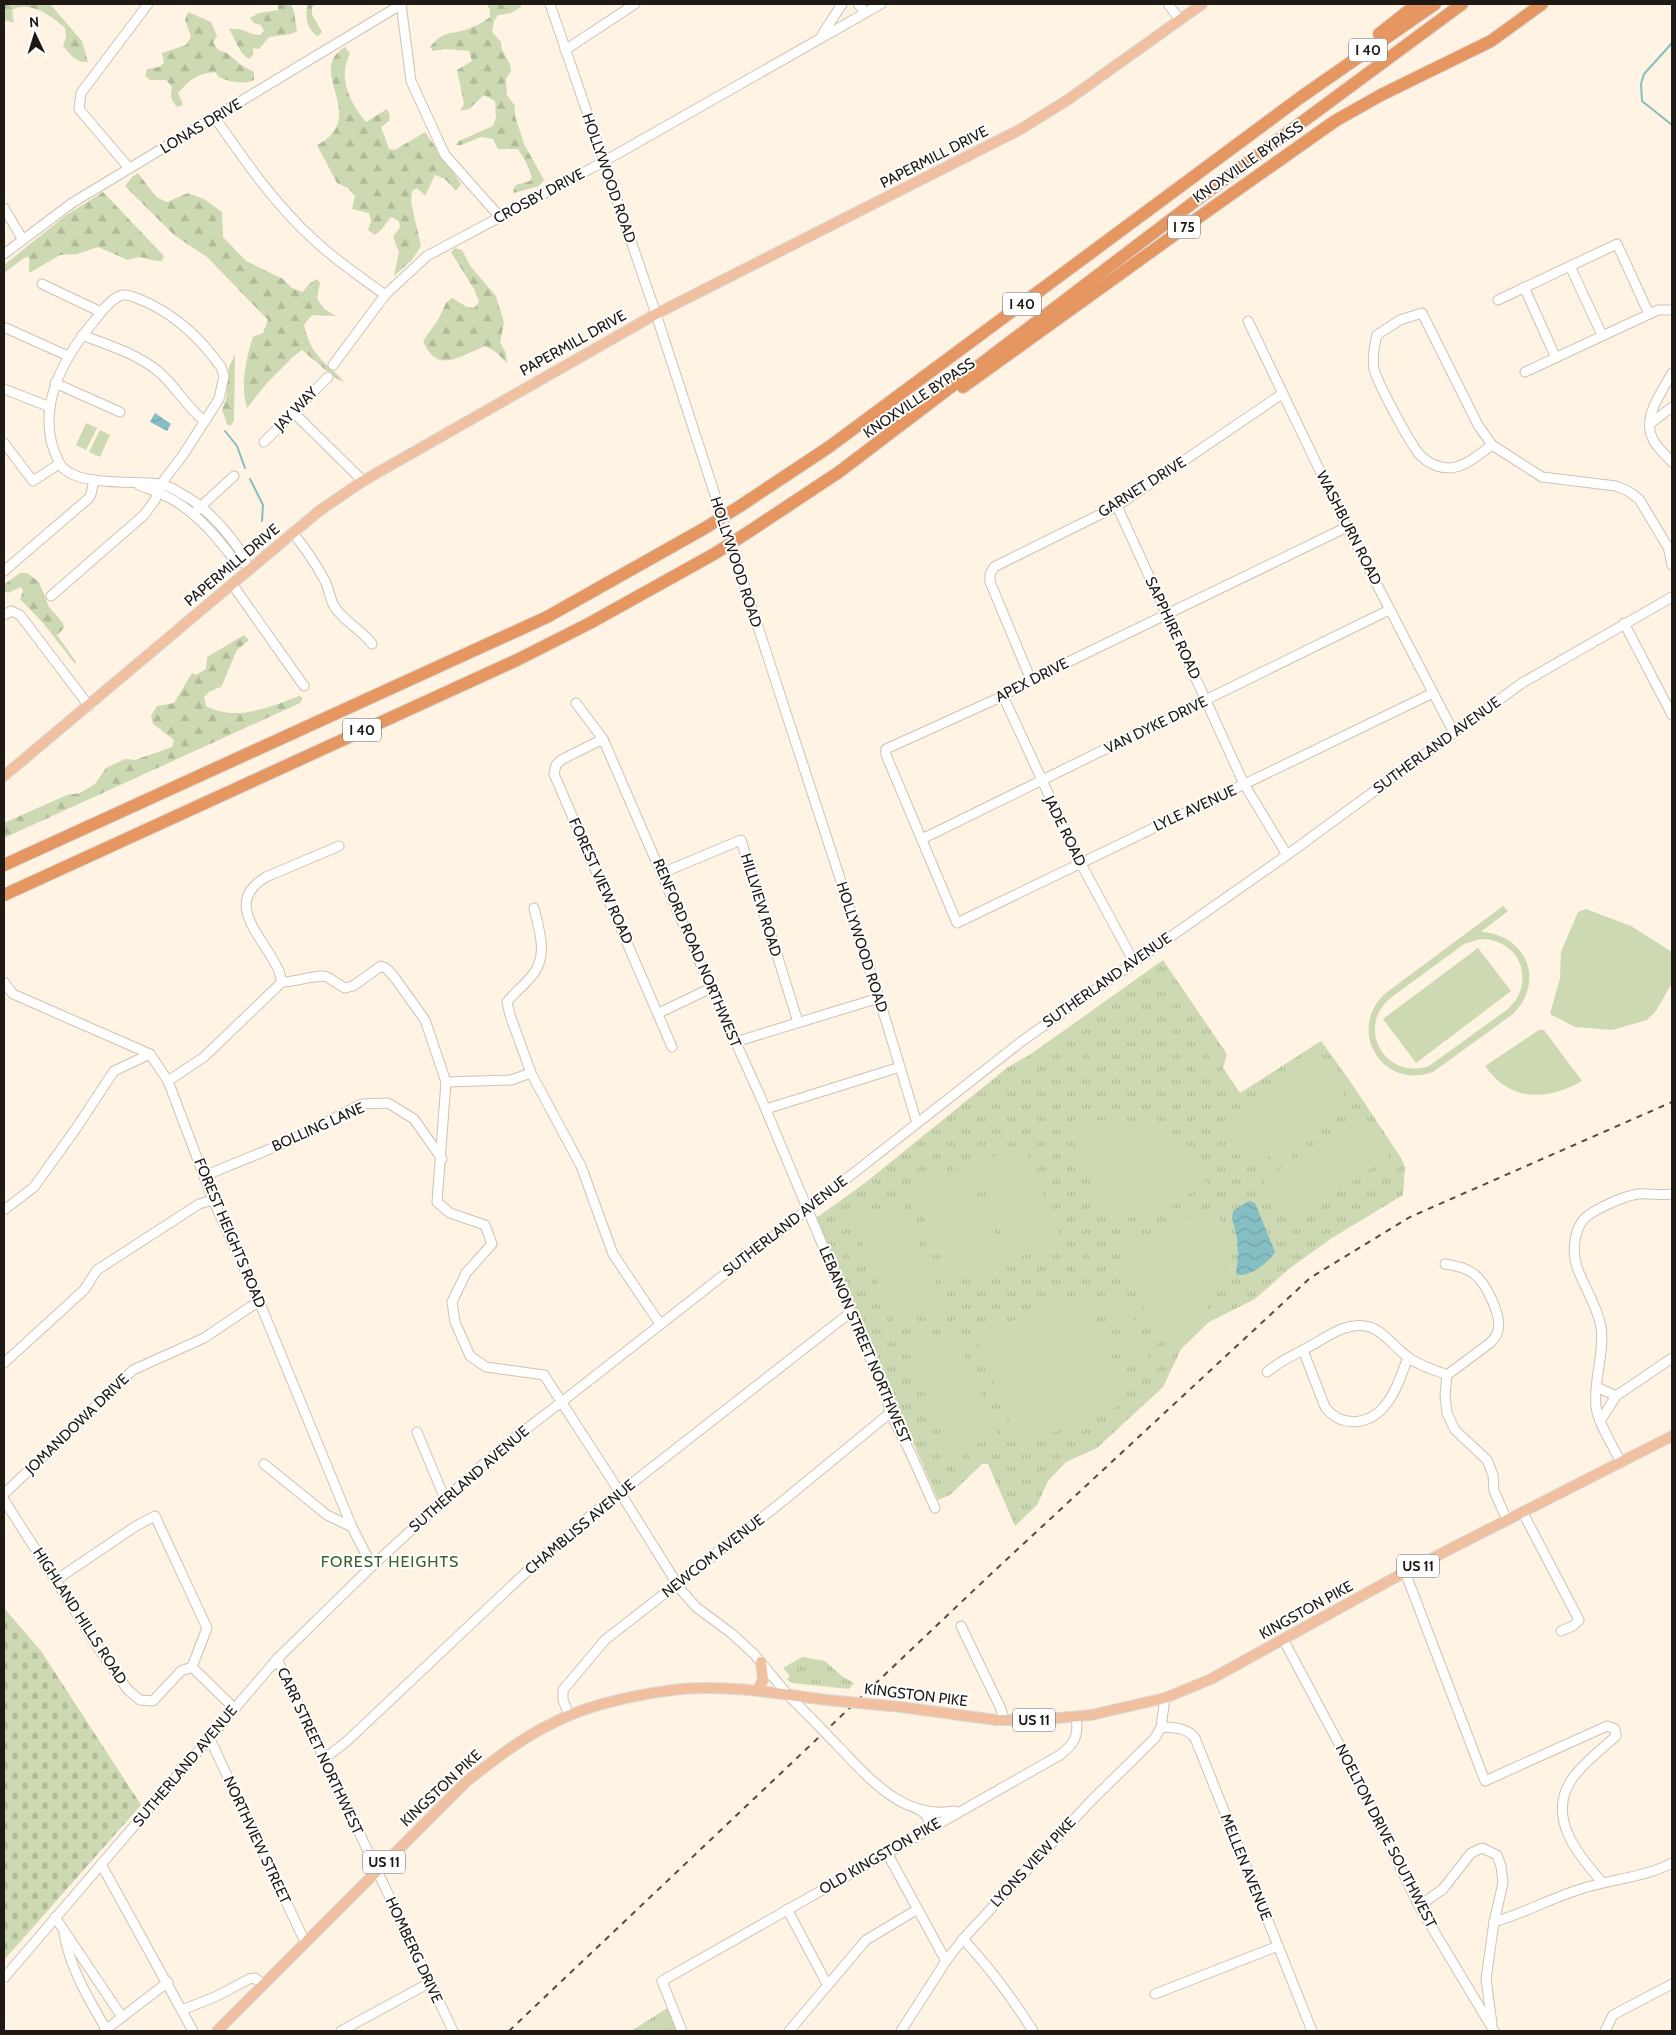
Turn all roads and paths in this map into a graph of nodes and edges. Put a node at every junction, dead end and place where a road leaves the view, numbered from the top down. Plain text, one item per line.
1 (148, 4) edge
2 (402, 4) edge
3 (550, 4) edge
4 (635, 4) edge
5 (842, 4) edge
6 (858, 4) edge
7 (881, 4) edge
8 (1168, 4) edge
9 (1202, 4) edge
10 (1417, 4) edge
11 (1435, 4) edge
12 (1462, 4) edge
13 (1542, 4) edge
14 (865, 12) junction
15 (1180, 20) junction
16 (818, 39) junction
17 (565, 50) junction
18 (1301, 97) junction
19 (215, 118) junction
20 (603, 162) junction
21 (129, 168) junction
22 (4, 208) edge
23 (500, 217) junction
24 (23, 240) junction
25 (4, 254) edge
26 (1570, 266) junction
27 (42, 284) dead end
28 (1524, 287) junction
29 (385, 295) junction
30 (1498, 300) dead end
31 (1672, 310) edge
32 (101, 312) junction
33 (656, 314) junction
34 (1649, 314) junction
35 (1248, 321) dead end
36 (6, 328) dead end
37 (82, 335) junction
38 (1602, 335) junction
39 (68, 356) junction
40 (1556, 358) junction
41 (333, 364) dead end
42 (1526, 372) dead end
43 (1672, 373) edge
44 (328, 376) dead end
45 (56, 384) junction
46 (4, 389) edge
47 (1282, 394) junction
48 (50, 407) junction
49 (1672, 407) edge
50 (120, 412) dead end
51 (294, 412) junction
52 (204, 422) junction
53 (1651, 423) junction
54 (264, 442) dead end
55 (4, 444) edge
56 (1492, 445) junction
57 (1672, 462) edge
58 (60, 464) junction
59 (839, 472) junction
60 (234, 476) dead end
61 (94, 480) junction
62 (363, 481) junction
63 (159, 489) junction
64 (201, 506) junction
65 (1117, 506) junction
66 (193, 513) junction
67 (1347, 526) junction
68 (293, 533) junction
69 (1671, 553) edge
70 (1672, 565) edge
71 (247, 566) junction
72 (4, 571) edge
73 (232, 584) junction
74 (51, 596) dead end
75 (1672, 597) edge
76 (1389, 610) junction
77 (1167, 614) junction
78 (4, 615) edge
79 (1624, 623) junction
80 (372, 644) dead end
81 (1031, 680) junction
82 (304, 686) dead end
83 (1433, 693) junction
84 (1004, 696) junction
85 (1206, 699) junction
86 (576, 703) dead end
87 (89, 706) junction
88 (1672, 715) edge
89 (1454, 733) junction
90 (603, 738) junction
91 (4, 776) edge
92 (1041, 781) junction
93 (1244, 784) junction
94 (922, 839) junction
95 (339, 846) dead end
96 (1287, 855) junction
97 (1080, 862) junction
98 (4, 864) edge
99 (662, 873) junction
100 (4, 895) edge
101 (534, 908) dead end
102 (957, 923) joint
103 (1134, 962) junction
104 (4, 982) edge
105 (282, 982) junction
106 (711, 988) junction
107 (878, 998) junction
108 (659, 1013) junction
109 (798, 1022) junction
110 (735, 1042) junction
111 (672, 1047) dead end
112 (150, 1054) junction
113 (900, 1067) junction
114 (531, 1073) junction
115 (168, 1082) junction
116 (446, 1082) junction
117 (766, 1108) junction
118 (917, 1122) junction
119 (442, 1159) junction
120 (204, 1176) junction
121 (1672, 1194) edge
122 (213, 1200) junction
123 (807, 1208) junction
124 (4, 1210) edge
125 (1445, 1264) dead end
126 (259, 1302) junction
127 (851, 1312) junction
128 (660, 1324) junction
129 (1303, 1350) junction
130 (1408, 1357) junction
131 (1672, 1358) edge
132 (4, 1363) edge
133 (1267, 1372) dead end
134 (1447, 1375) junction
135 (1597, 1387) junction
136 (1616, 1396) junction
137 (562, 1402) junction
138 (890, 1412) junction
139 (1600, 1421) junction
140 (417, 1432) dead end
141 (1672, 1436) edge
142 (1621, 1463) junction
143 (264, 1464) dead end
144 (4, 1494) edge
145 (621, 1494) junction
146 (445, 1499) junction
147 (4, 1500) edge
148 (935, 1508) dead end
149 (1524, 1512) junction
150 (1507, 1520) junction
151 (352, 1527) junction
152 (372, 1566) junction
153 (1405, 1572) junction
154 (56, 1580) junction
155 (677, 1585) junction
156 (960, 1626) dead end
157 (1561, 1631) dead end
158 (1283, 1639) junction
159 (277, 1659) junction
160 (761, 1662) junction
161 (192, 1667) junction
162 (756, 1691) junction
163 (788, 1695) junction
164 (1165, 1698) junction
165 (234, 1708) junction
166 (569, 1716) junction
167 (1076, 1717) junction
168 (1004, 1720) junction
169 (1161, 1727) junction
170 (209, 1737) junction
171 (324, 1759) junction
172 (915, 1807) junction
173 (963, 1809) junction
174 (927, 1830) junction
175 (887, 1853) junction
176 (1672, 1863) edge
177 (101, 1864) junction
178 (377, 1870) junction
179 (1602, 1882) junction
180 (1419, 1906) junction
181 (787, 1909) junction
182 (918, 1909) junction
183 (55, 1917) junction
184 (1494, 1922) junction
185 (63, 1929) junction
186 (963, 1939) junction
187 (305, 1942) junction
188 (1278, 1946) junction
189 (946, 1961) junction
190 (4, 1978) edge
191 (168, 1982) junction
192 (429, 1983) junction
193 (827, 1984) junction
194 (1672, 1984) edge
195 (263, 1985) junction
196 (1155, 1994) dead end
197 (182, 2010) junction
198 (122, 2017) junction
199 (105, 2030) edge
200 (1494, 2030) edge
201 (193, 2031) edge
202 (217, 2031) edge
203 (341, 2031) edge
204 (453, 2031) edge
205 (682, 2031) edge
206 (789, 2031) edge
207 (901, 2031) edge
208 (1033, 2031) edge
209 (1312, 2031) edge
210 (1605, 2031) edge

1 - 21 street
2 - 19 street, LONAS DRIVE
2 - 23 street
3 - 17 street, HOLLYWOOD ROAD
4 - 17 street
5 - 16 street
6 - 14 street
7 - 14 street, CROSBY DRIVE
8 - 15 street
9 - 15 main road, PAPERMILL DRIVE
10 - 18 highway, KNOXVILLE BYPASS
11 - 18 highway, I 40
12 - 59 highway, I 40
13 - 59 highway, KNOXVILLE BYPASS / I 75
14 - 16 street, CROSBY DRIVE
15 - 33 main road, PAPERMILL DRIVE
16 - 20 street, CROSBY DRIVE
17 - 20 street, HOLLYWOOD ROAD
18 - 98 highway, I 40, bridge
19 - 21 street, LONAS DRIVE
19 - 29 street
20 - 23 street, CROSBY DRIVE
20 - 33 street, HOLLYWOOD ROAD
21 - 24 street, LONAS DRIVE
22 - 24 street
23 - 29 street, CROSBY DRIVE
24 - 25 street, LONAS DRIVE
26 - 28 street
26 - 34 street
26 - 38 street
27 - 32 street
28 - 30 street
28 - 40 street
29 - 41 street, CROSBY DRIVE
31 - 34 street
32 - 37 street
32 - 52 street
33 - 62 main road, PAPERMILL DRIVE
33 - 107 street, HOLLYWOOD ROAD
34 - 38 street
35 - 47 street, WASHBURN ROAD
36 - 39 street
37 - 39 street
37 - 52 street
38 - 40 street
39 - 45 street
40 - 42 street
43 - 53 street
44 - 51 street, JAY WAY
45 - 48 street
45 - 50 street
46 - 48 street
47 - 65 street, GARNET DRIVE
47 - 67 street, WASHBURN ROAD
48 - 58 street
49 - 53 street
51 - 54 street, JAY WAY
51 - 62 street
52 - 63 street
53 - 57 street
55 - 58 street
56 - 56 street
56 - 69 street
58 - 61 street
59 - 100 highway, I 40, bridge
60 - 64 street
61 - 63 street
61 - 72 street
62 - 68 main road, PAPERMILL DRIVE
63 - 64 street
63 - 66 street
63 - 74 street
64 - 66 street
64 - 71 street
65 - 77 street, SAPPHIRE ROAD
65 - 81 street, GARNET DRIVE
66 - 71 street
67 - 76 street, WASHBURN ROAD
67 - 77 street, APEX DRIVE
68 - 71 main road, PAPERMILL DRIVE
68 - 80 street
69 - 70 street
71 - 73 main road, PAPERMILL DRIVE
73 - 82 street
73 - 87 main road, PAPERMILL DRIVE
75 - 79 street, SUTHERLAND AVENUE
76 - 83 street, WASHBURN ROAD
76 - 85 street, VAN DYKE DRIVE
77 - 81 street, APEX DRIVE
77 - 85 street, SAPPHIRE ROAD
78 - 87 street
79 - 88 street
79 - 89 street, SUTHERLAND AVENUE
81 - 84 street, APEX DRIVE
83 - 89 street, WASHBURN ROAD
83 - 93 street, LYLE AVENUE
84 - 92 street, JADE ROAD
84 - 94 street, APEX DRIVE
85 - 92 street, VAN DYKE DRIVE
85 - 93 street, SAPPHIRE ROAD
86 - 90 street, RENFORD ROAD NORTHWEST
87 - 91 main road, PAPERMILL DRIVE
89 - 96 street, SUTHERLAND AVENUE
90 - 99 street, RENFORD ROAD NORTHWEST
90 - 108 street, FOREST VIEW ROAD
92 - 94 street, VAN DYKE DRIVE
92 - 97 street, JADE ROAD
93 - 96 street, SAPPHIRE ROAD
93 - 97 street, LYLE AVENUE
94 - 102 street, APEX DRIVE
95 - 105 street
96 - 103 street, SUTHERLAND AVENUE
97 - 102 street, LYLE AVENUE
97 - 103 street, JADE ROAD
99 - 106 street, RENFORD ROAD NORTHWEST
99 - 109 street, HILLVIEW ROAD
101 - 114 street
103 - 118 street, SUTHERLAND AVENUE
104 - 112 street
105 - 115 street
105 - 116 street
106 - 108 street
106 - 110 street, RENFORD ROAD NORTHWEST
107 - 109 street
107 - 113 street, HOLLYWOOD ROAD
108 - 111 street, FOREST VIEW ROAD
109 - 110 street
110 - 117 street, RENFORD ROAD NORTHWEST
112 - 115 street, FOREST HEIGHTS ROAD
112 - 124 street
113 - 117 street
113 - 118 street, HOLLYWOOD ROAD
114 - 116 street
114 - 128 street
115 - 120 street, FOREST HEIGHTS ROAD
116 - 119 street
117 - 123 street, RENFORD ROAD NORTHWEST
118 - 123 street, SUTHERLAND AVENUE
119 - 120 street, BOLLING LANE
119 - 137 street
120 - 122 street, FOREST HEIGHTS ROAD
121 - 135 street
122 - 126 street, FOREST HEIGHTS ROAD
122 - 132 street
123 - 127 street, LEBANON STREET NORTHWEST
123 - 128 street, SUTHERLAND AVENUE
125 - 134 street
126 - 144 street, JOMANDOWA DRIVE
126 - 151 street, FOREST HEIGHTS ROAD
127 - 138 street, LEBANON STREET NORTHWEST
127 - 145 street, CHAMBLISS AVENUE
128 - 137 street, SUTHERLAND AVENUE
129 - 130 street
129 - 130 street
129 - 133 street
130 - 134 street
131 - 136 street
134 - 150 street
135 - 136 street
135 - 139 street
136 - 139 street
137 - 145 street
137 - 146 street, SUTHERLAND AVENUE
138 - 148 street, LEBANON STREET NORTHWEST
138 - 155 street, NEWCOM AVENUE
139 - 142 street
140 - 146 street
141 - 142 main road, KINGSTON PIKE / US 11
142 - 149 main road, KINGSTON PIKE / US 11
143 - 151 street
145 - 155 street
145 - 171 street, CHAMBLISS AVENUE
146 - 152 street, SUTHERLAND AVENUE
147 - 154 street, HIGHLAND HILLS ROAD
149 - 150 main road, KINGSTON PIKE / US 11
149 - 157 street
150 - 153 main road, KINGSTON PIKE / US 11
151 - 152 street, FOREST HEIGHTS ROAD
152 - 159 street, SUTHERLAND AVENUE
153 - 158 main road, KINGSTON PIKE / US 11
153 - 179 street
154 - 161 street, HIGHLAND HILLS ROAD
154 - 161 street
155 - 160 street
155 - 166 street, NEWCOM AVENUE
156 - 168 street
158 - 164 main road, KINGSTON PIKE / US 11
158 - 180 street, NOELTON DRIVE SOUTHWEST
159 - 165 street, SUTHERLAND AVENUE
159 - 171 street, CARR STREET NORTHWEST
160 - 162 main road
160 - 163 street
161 - 165 street
162 - 163 main road, KINGSTON PIKE / US 11
162 - 166 main road, KINGSTON PIKE / US 11
163 - 168 main road, KINGSTON PIKE / US 11, bridge
163 - 172 street, bridge
164 - 167 main road, KINGSTON PIKE / US 11
164 - 169 street, LYONS VIEW PIKE
165 - 170 street, SUTHERLAND AVENUE
166 - 178 main road, KINGSTON PIKE / US 11
167 - 168 main road, KINGSTON PIKE / US 11
167 - 173 street, OLD KINGSTON PIKE
169 - 186 street, LYONS VIEW PIKE
169 - 188 street, MELLEN AVENUE
170 - 177 street, SUTHERLAND AVENUE
170 - 187 street, NORTHVIEW STREET
171 - 178 street, CARR STREET NORTHWEST
172 - 173 street
172 - 174 street
173 - 174 street, OLD KINGSTON PIKE
174 - 175 street, OLD KINGSTON PIKE
175 - 181 street, OLD KINGSTON PIKE
175 - 182 street
176 - 179 street
177 - 183 street, SUTHERLAND AVENUE
177 - 191 street
178 - 187 main road, KINGSTON PIKE / US 11
178 - 192 street, HOMBERG DRIVE
179 - 184 street
180 - 184 street
180 - 200 street, NOELTON DRIVE SOUTHWEST
181 - 193 street
181 - 205 street, OLD KINGSTON PIKE
182 - 189 street
182 - 193 street
183 - 185 street
183 - 190 street, SUTHERLAND AVENUE
184 - 200 street
185 - 198 street
185 - 199 street
186 - 189 street, LYONS VIEW PIKE
186 - 208 street
187 - 195 main road, KINGSTON PIKE / US 11
188 - 196 street
188 - 209 street, MELLEN AVENUE
189 - 207 street, LYONS VIEW PIKE
191 - 197 street
191 - 198 street
192 - 203 street
192 - 204 street, HOMBERG DRIVE
193 - 206 street
194 - 210 street
195 - 197 street
195 - 202 main road, KINGSTON PIKE / US 11
197 - 201 street
198 - 199 street

